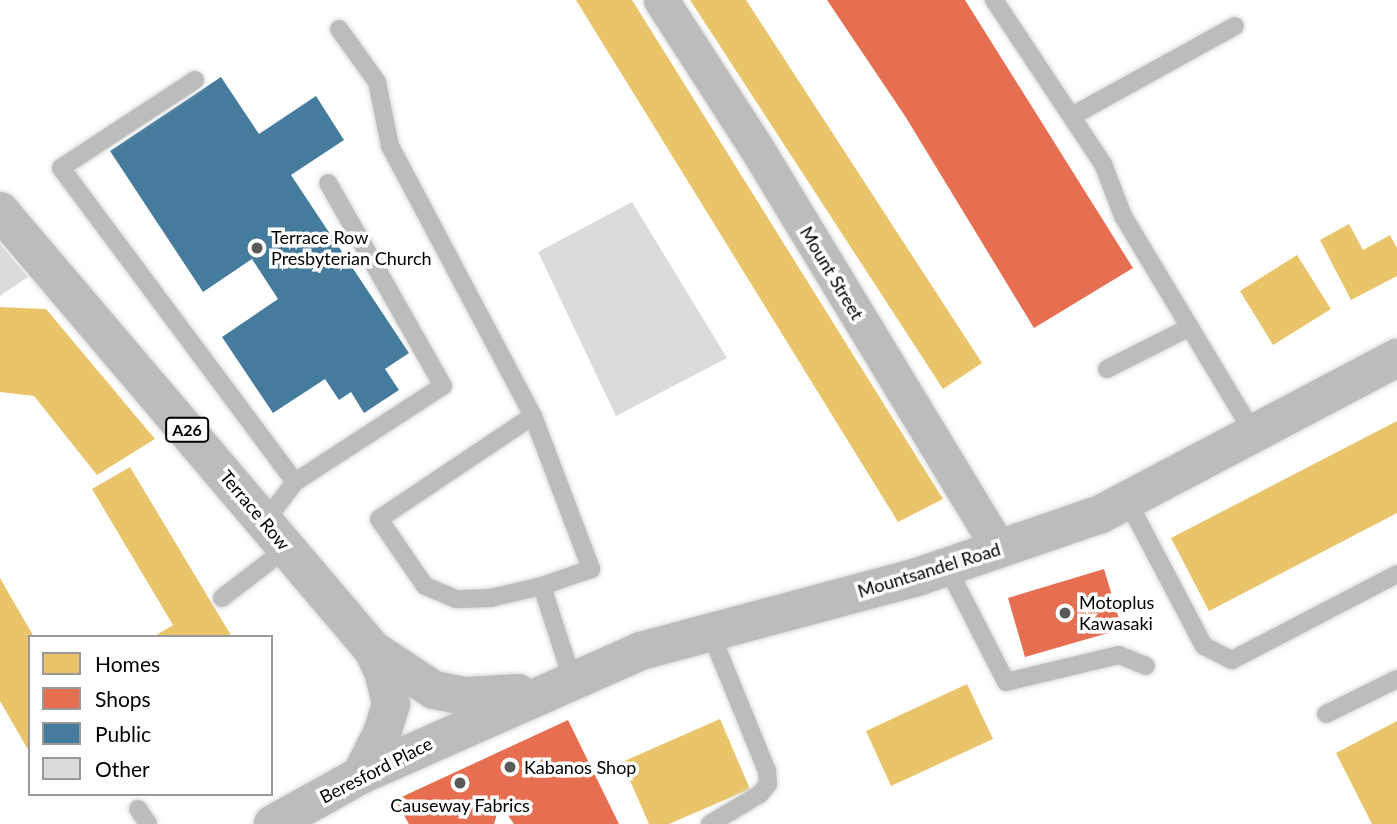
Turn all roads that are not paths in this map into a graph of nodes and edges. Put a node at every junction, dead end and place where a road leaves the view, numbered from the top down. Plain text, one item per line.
1 (661, 0) edge
2 (994, 0) edge
3 (1235, 26) dead end
4 (339, 29) dead end
5 (195, 80) dead end
6 (1072, 116) junction
7 (328, 183) dead end
8 (0, 211) edge
9 (1190, 327) junction
10 (1397, 358) edge
11 (1107, 369) dead end
12 (533, 416) junction
13 (1255, 436) junction
14 (295, 482) junction
15 (1128, 502) junction
16 (276, 534) junction
17 (999, 549) junction
18 (947, 567) junction
19 (1397, 574) edge
20 (542, 586) junction
21 (222, 598) dead end
22 (710, 631) junction
23 (373, 650) junction
24 (1146, 666) dead end
25 (1397, 680) edge
26 (559, 685) junction
27 (1326, 714) dead end
28 (442, 737) joint
29 (361, 775) junction
30 (273, 824) edge
31 (710, 824) edge

1 - 17 street, Mount Street
2 - 6 lane
3 - 6 lane
4 - 12 lane
5 - 14 lane
6 - 9 lane
7 - 14 lane
8 - 16 street, Terrace Row / A26
9 - 11 lane
9 - 13 lane
10 - 13 street, Mountsandel Road
12 - 20 lane
12 - 20 lane
13 - 15 street, Mountsandel Road
14 - 16 lane
15 - 17 street, Mountsandel Road
15 - 19 lane
16 - 21 lane
16 - 23 street, Terrace Row / A26
17 - 18 street, Mountsandel Road
18 - 22 street, Mountsandel Road
18 - 24 lane
20 - 26 lane
22 - 26 street, Mountsandel Road
22 - 31 lane
23 - 26 street, Terrace Row
23 - 29 street, Terrace Row / A26
25 - 27 lane
26 - 28 street, Mountsandel Road
28 - 29 street, Beresford Place
29 - 30 street, Beresford Place

